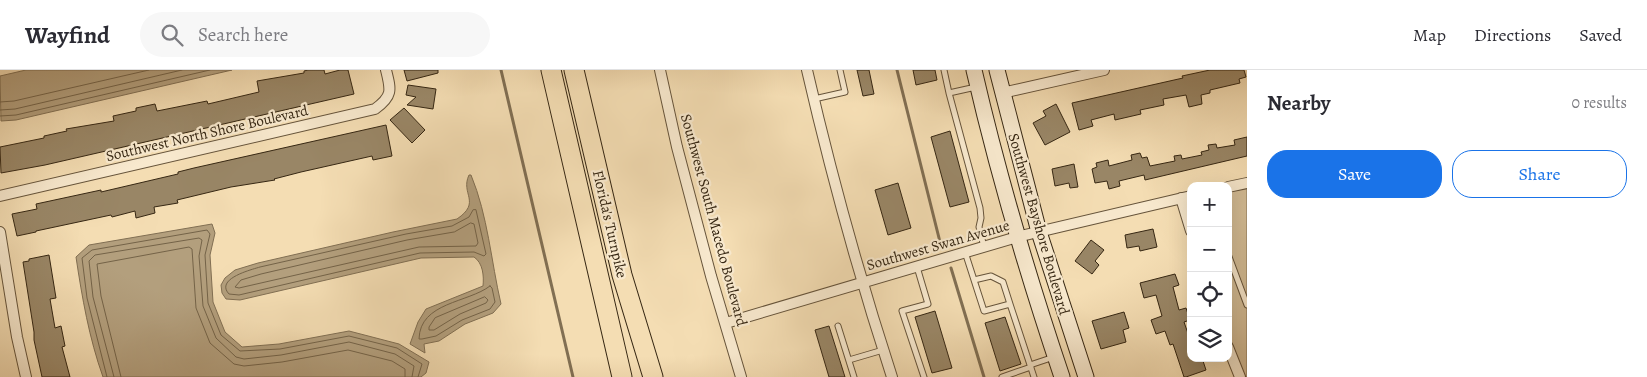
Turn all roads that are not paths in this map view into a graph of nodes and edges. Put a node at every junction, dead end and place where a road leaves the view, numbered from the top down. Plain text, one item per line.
1 (386, 70) edge
2 (551, 70) edge
3 (574, 70) edge
4 (660, 70) edge
5 (807, 70) edge
6 (840, 70) edge
7 (944, 70) edge
8 (974, 70) edge
9 (997, 70) edge
10 (1104, 70) edge
11 (978, 87) junction
12 (949, 93) junction
13 (1002, 93) junction
14 (814, 100) junction
15 (1247, 183) edge
16 (1232, 186) edge
17 (0, 196) edge
18 (1186, 197) edge
19 (1191, 227) edge
20 (0, 232) edge
21 (1039, 232) junction
22 (1017, 237) junction
23 (984, 247) junction
24 (965, 252) junction
25 (1232, 265) edge
26 (917, 267) junction
27 (974, 280) junction
28 (862, 283) junction
29 (1010, 304) junction
30 (1247, 305) edge
31 (726, 323) junction
32 (838, 326) dead end
33 (883, 350) junction
34 (1056, 357) junction
35 (1232, 357) edge
36 (849, 360) junction
37 (1031, 366) junction
38 (26, 377) edge
39 (622, 377) edge
40 (653, 377) edge
41 (741, 377) edge
42 (854, 377) edge
43 (892, 377) edge
44 (924, 377) edge
45 (1002, 377) edge
46 (1034, 377) edge
47 (1062, 377) edge
48 (1086, 377) edge
49 (1240, 377) edge

1 - 17 street, Southwest North Shore Boulevard
2 - 39 highway, Florida's Turnpike
3 - 40 highway, Florida's Turnpike
4 - 31 street, Southwest South Macedo Boulevard
5 - 14 street
6 - 14 lane
7 - 12 lane
8 - 11 main road, Southwest Bayshore Boulevard
9 - 13 main road, Southwest Bayshore Boulevard
10 - 13 street
11 - 12 lane
11 - 22 main road, Southwest Bayshore Boulevard
12 - 23 lane
13 - 21 main road, Southwest Bayshore Boulevard
14 - 28 street
15 - 16 street
18 - 19 street
18 - 21 street, Southwest Swan Avenue
20 - 38 street
21 - 22 street, Southwest Swan Avenue
21 - 48 main road, Southwest Bayshore Boulevard
22 - 23 street, Southwest Swan Avenue
22 - 34 main road, Southwest Bayshore Boulevard
23 - 24 street, Southwest Swan Avenue
24 - 26 street, Southwest Swan Avenue
24 - 27 lane
25 - 30 lane
26 - 28 street, Southwest Swan Avenue
26 - 44 lane
27 - 29 lane
27 - 29 lane
28 - 31 street, Southwest Swan Avenue
28 - 33 street
29 - 37 lane
31 - 41 street, Southwest South Macedo Boulevard
32 - 36 lane
33 - 36 lane
33 - 43 street
34 - 37 lane
34 - 47 main road, Southwest Bayshore Boulevard
35 - 49 street
36 - 42 lane
37 - 45 lane
37 - 46 lane

